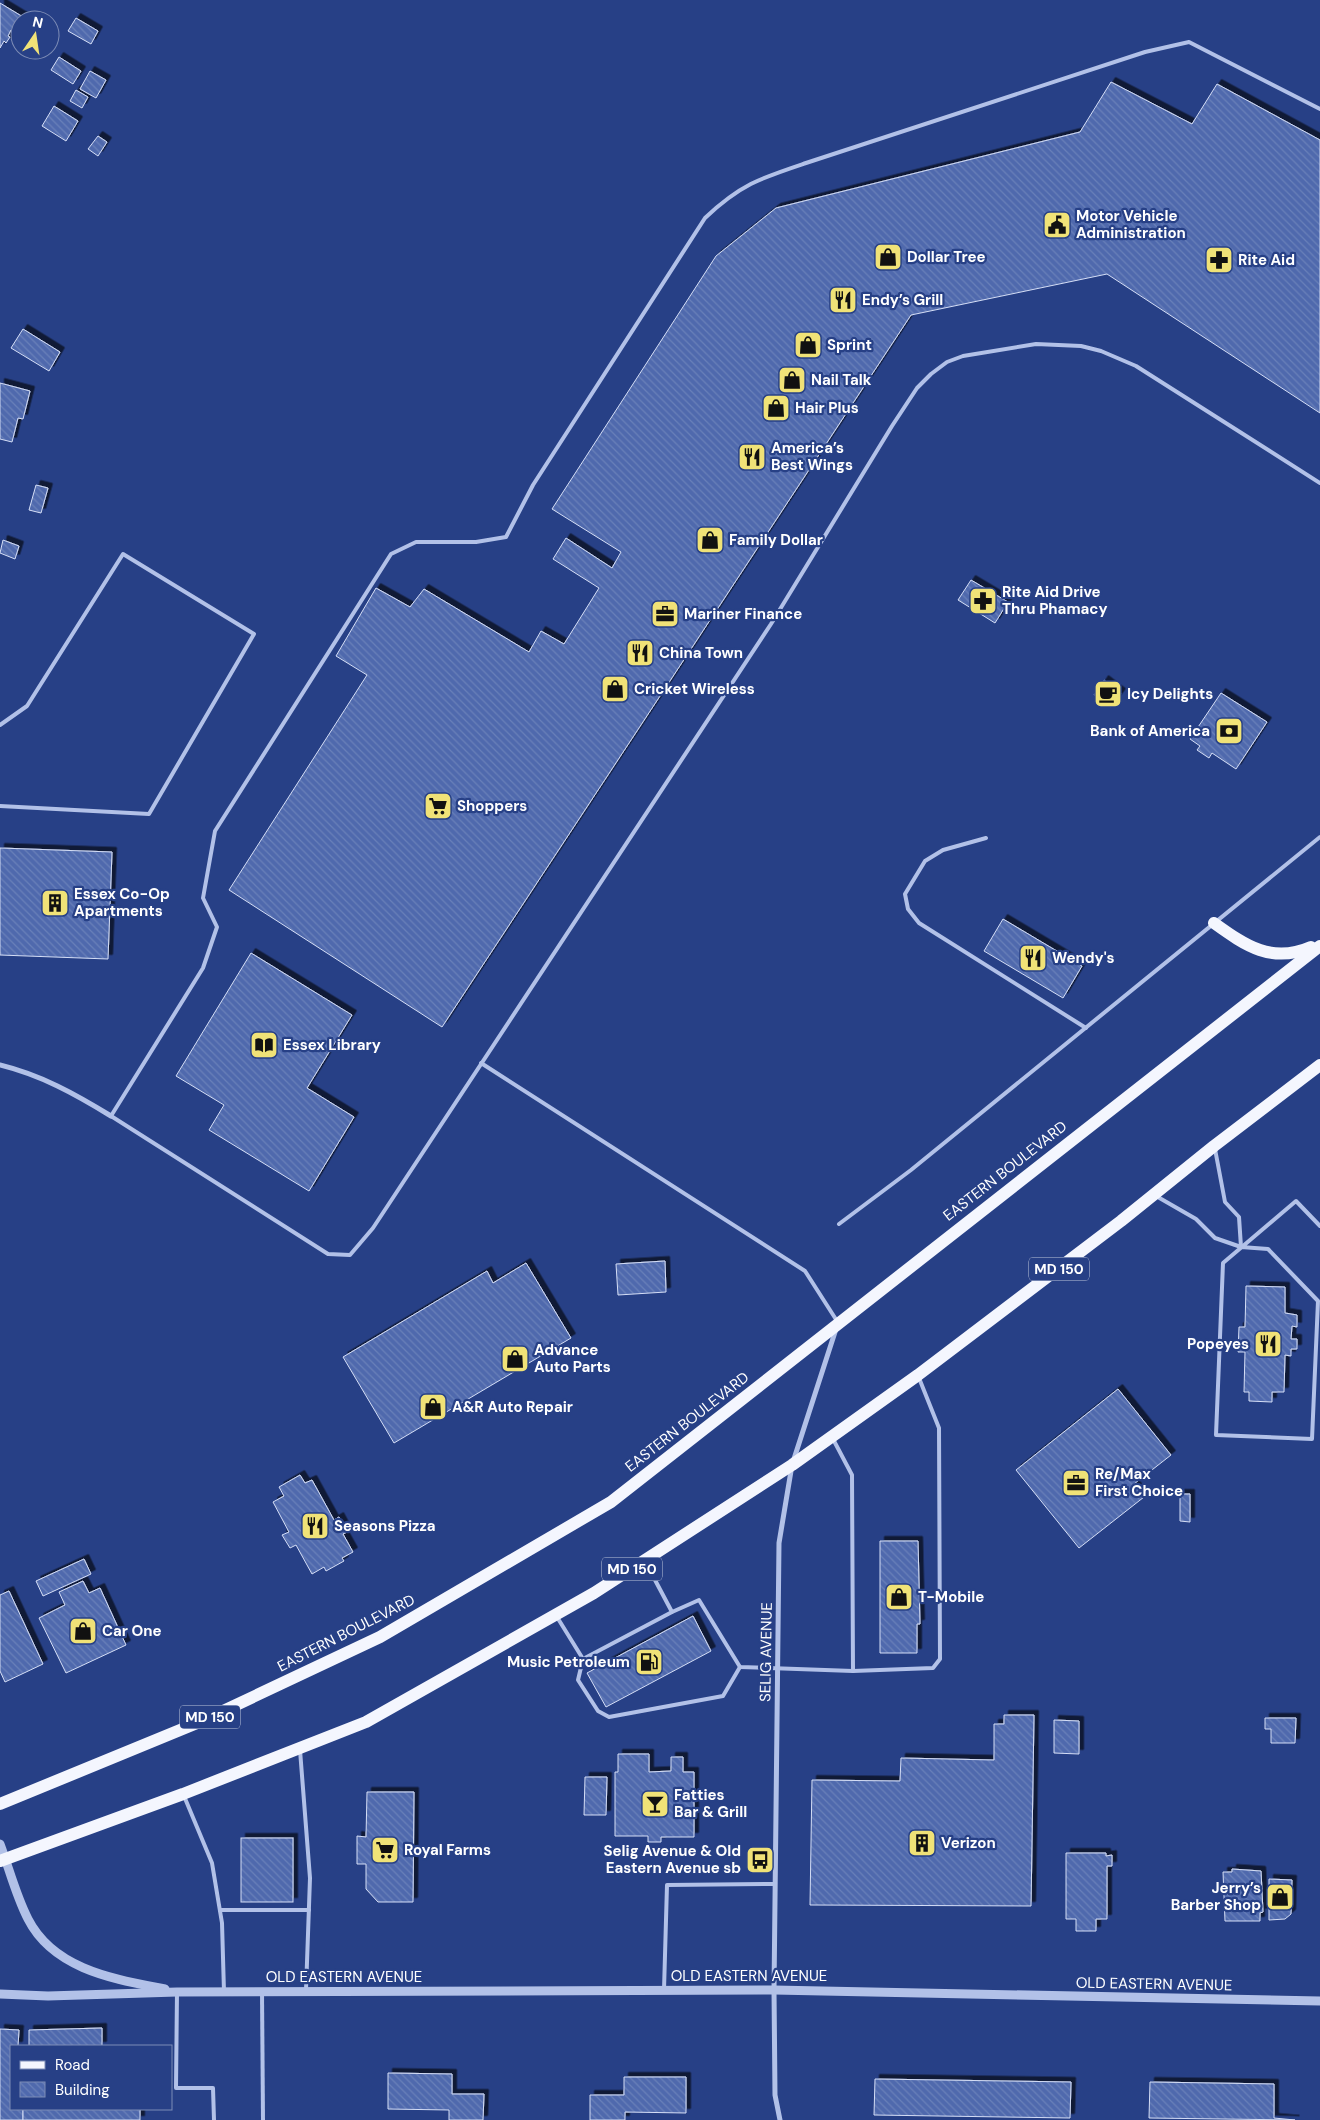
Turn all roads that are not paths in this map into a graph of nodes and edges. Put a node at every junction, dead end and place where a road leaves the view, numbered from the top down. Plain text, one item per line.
1 (1320, 108) edge
2 (1320, 482) edge
3 (0, 725) edge
4 (0, 806) edge
5 (1320, 837) edge
6 (986, 838) dead end
7 (1214, 923) junction
8 (1320, 944) edge
9 (1086, 1028) junction
10 (481, 1063) junction
11 (0, 1065) edge
12 (1320, 1065) edge
13 (112, 1116) junction
14 (1214, 1146) junction
15 (1154, 1195) junction
16 (838, 1224) dead end
17 (1320, 1226) edge
18 (1241, 1248) junction
19 (838, 1323) junction
20 (918, 1375) junction
21 (832, 1437) junction
22 (792, 1465) junction
23 (645, 1560) junction
24 (672, 1612) junction
25 (556, 1615) junction
26 (583, 1659) junction
27 (740, 1667) junction
28 (778, 1667) junction
29 (853, 1671) junction
30 (299, 1748) junction
31 (183, 1794) junction
32 (0, 1804) edge
33 (0, 1844) edge
34 (3, 1861) edge
35 (775, 1884) junction
36 (220, 1910) junction
37 (309, 1910) junction
38 (664, 1990) junction
39 (774, 1990) junction
40 (306, 1991) junction
41 (177, 1992) junction
42 (224, 1992) junction
43 (262, 1992) junction
44 (0, 1994) edge
45 (1320, 2001) edge
46 (214, 2120) edge
47 (263, 2120) edge
48 (780, 2120) edge

1 - 13 lane
2 - 10 lane
3 - 4 lane
5 - 7 lane
6 - 9 lane
7 - 8 main road
7 - 9 lane
8 - 19 main road, EASTERN BOULEVARD / MD 150
9 - 16 lane
10 - 13 lane
10 - 19 lane
11 - 13 street
12 - 14 main road, MD 150
14 - 15 main road, MD 150
14 - 18 lane
15 - 18 lane
15 - 20 main road, MD 150
17 - 18 lane
18 - 18 lane
19 - 22 street, SELIG AVENUE
19 - 32 main road, EASTERN BOULEVARD / MD 150
20 - 21 main road, MD 150
20 - 29 lane
21 - 22 main road, MD 150
21 - 29 lane
22 - 23 main road, MD 150
22 - 28 street, SELIG AVENUE
23 - 24 lane
23 - 25 main road, MD 150
24 - 26 lane
24 - 27 lane
25 - 26 lane
25 - 30 main road, MD 150
26 - 27 lane
27 - 28 lane
28 - 29 lane
28 - 35 street, SELIG AVENUE
30 - 31 main road, MD 150
30 - 37 lane
31 - 34 main road, MD 150
31 - 36 lane
33 - 34 street, OLD EASTERN AVENUE
34 - 41 street, OLD EASTERN AVENUE
35 - 38 lane
35 - 39 street, SELIG AVENUE
36 - 37 lane
36 - 42 lane
37 - 40 lane
38 - 39 street, OLD EASTERN AVENUE
38 - 40 street, OLD EASTERN AVENUE
39 - 45 street, OLD EASTERN AVENUE
39 - 48 street, SELIG AVENUE
40 - 43 street, OLD EASTERN AVENUE
41 - 42 street, OLD EASTERN AVENUE
41 - 44 street, OLD EASTERN AVENUE
41 - 46 lane
42 - 43 street, OLD EASTERN AVENUE
43 - 47 lane

